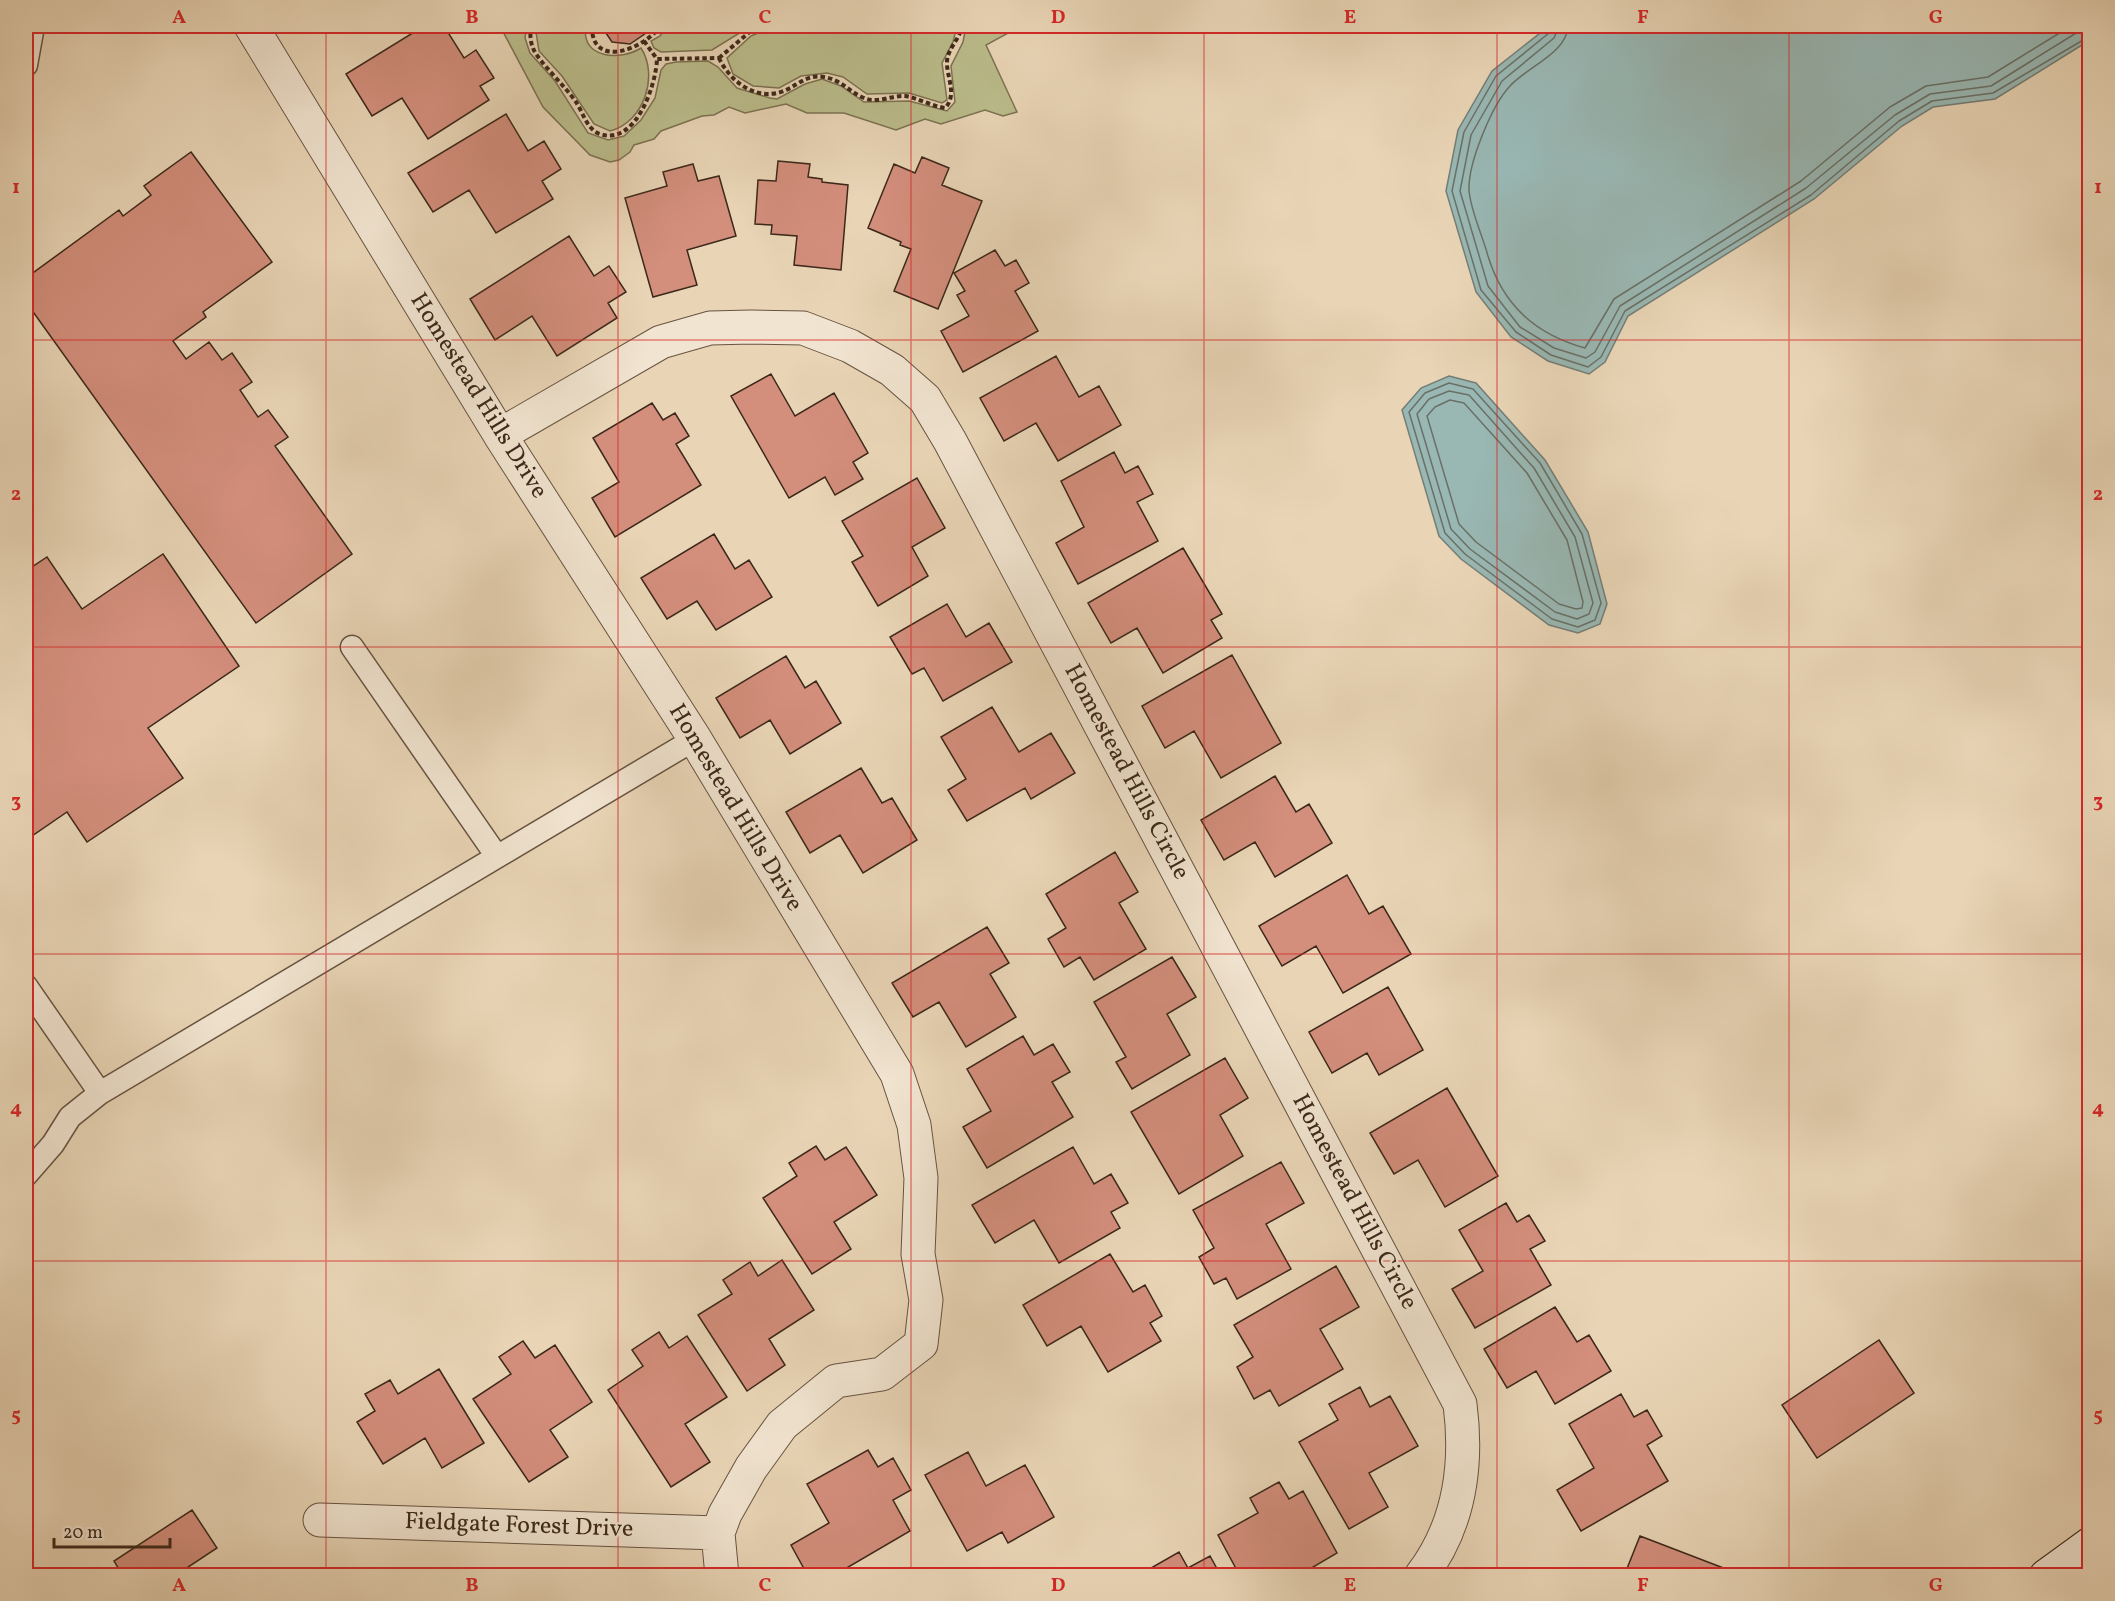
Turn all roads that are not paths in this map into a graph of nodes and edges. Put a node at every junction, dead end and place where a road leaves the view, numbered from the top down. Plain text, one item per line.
1 (33, 26) edge
2 (263, 29) edge
3 (26, 65) edge
4 (500, 435) junction
5 (352, 647) dead end
6 (695, 739) junction
7 (496, 855) junction
8 (26, 986) edge
9 (100, 1093) junction
10 (26, 1174) edge
11 (320, 1520) dead end
12 (718, 1533) junction
13 (2090, 1544) edge
14 (722, 1575) edge
15 (1421, 1575) edge
16 (2046, 1575) edge

1 - 3 lane
2 - 4 street, Homestead Hills Drive
4 - 6 street, Homestead Hills Drive
4 - 15 street, Homestead Hills Circle
5 - 7 lane
6 - 7 lane
6 - 12 street, Homestead Hills Drive
7 - 9 lane
8 - 9 lane
9 - 10 lane
11 - 12 street, Fieldgate Forest Drive
12 - 14 street, Homestead Hills Drive
13 - 16 street

